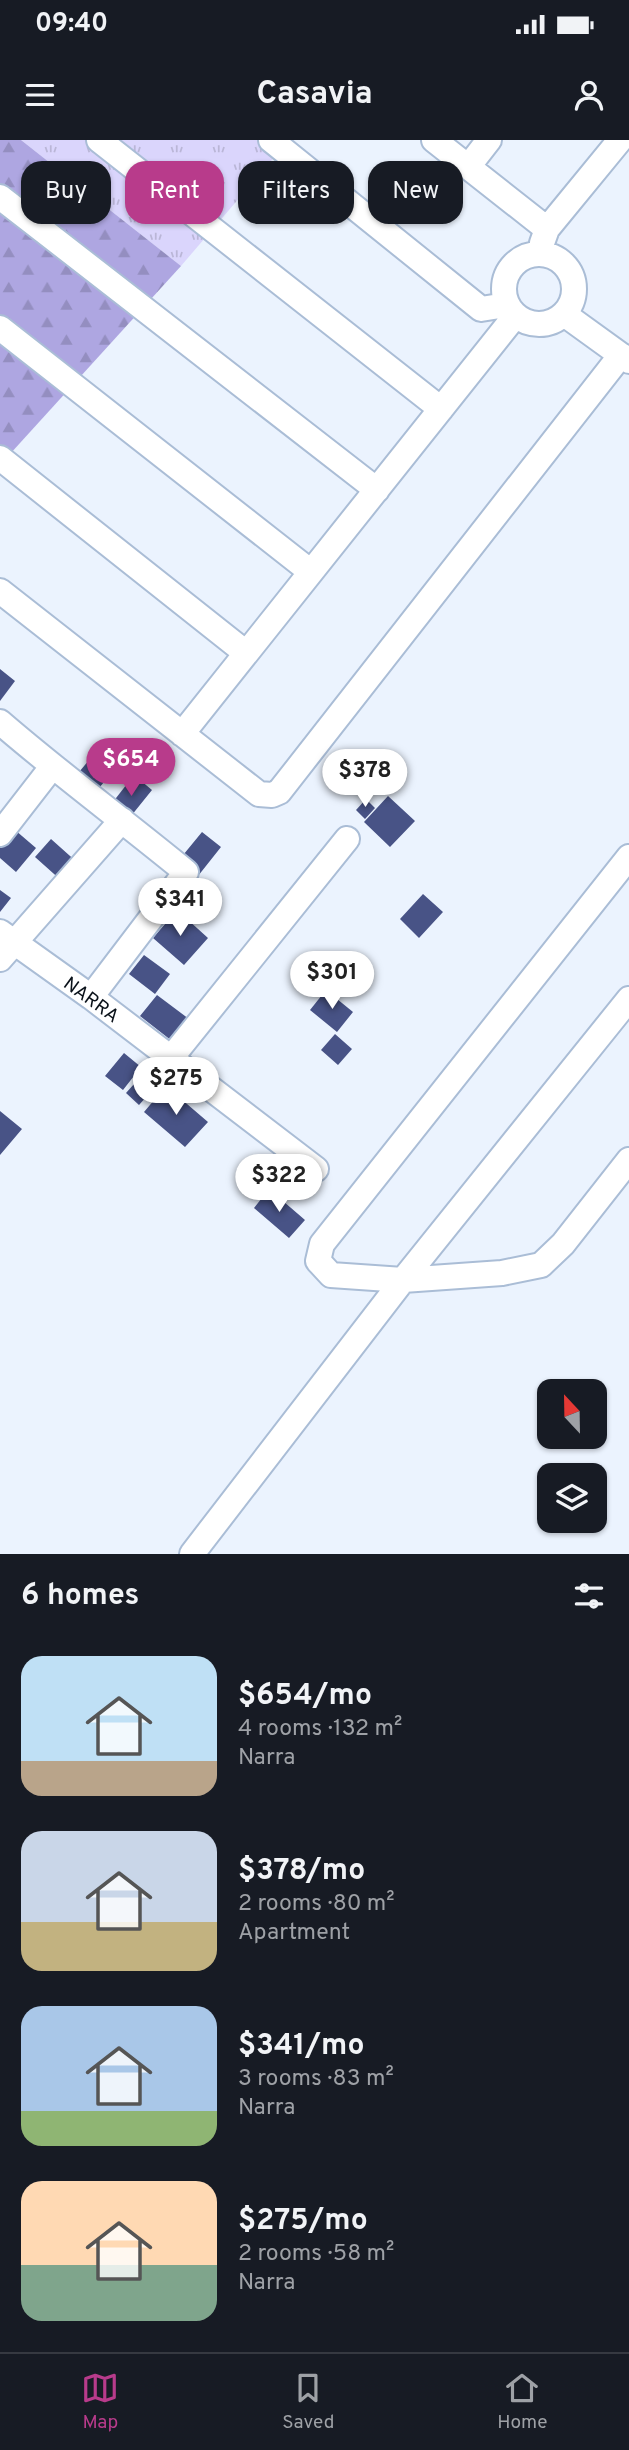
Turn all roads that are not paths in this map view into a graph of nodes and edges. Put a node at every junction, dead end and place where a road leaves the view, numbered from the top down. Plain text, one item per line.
1 (100, 140) edge
2 (271, 140) edge
3 (434, 140) edge
4 (489, 140) edge
5 (620, 140) edge
6 (468, 167) junction
7 (0, 197) edge
8 (547, 229) junction
9 (539, 254) junction
10 (511, 310) junction
11 (564, 314) junction
12 (0, 328) edge
13 (625, 358) edge
14 (441, 409) junction
15 (0, 458) edge
16 (377, 490) junction
17 (311, 572) junction
18 (0, 591) edge
19 (246, 653) junction
20 (0, 722) edge
21 (182, 734) junction
22 (52, 766) junction
23 (122, 820) junction
24 (0, 834) edge
25 (347, 839) dead end
26 (629, 857) edge
27 (4, 944) edge
28 (91, 998) junction
29 (629, 999) edge
30 (170, 1058) junction
31 (629, 1160) edge
32 (316, 1169) dead end
33 (403, 1280) junction
34 (192, 1554) edge

1 - 14 street
2 - 10 street
3 - 6 street
4 - 6 street
5 - 8 street
6 - 8 street
7 - 16 street
8 - 9 street
9 - 10 street
9 - 11 street
10 - 11 street
10 - 14 street
11 - 13 street
12 - 17 street
13 - 21 street
14 - 16 street
15 - 19 street
16 - 17 street
17 - 19 street
18 - 21 street
19 - 21 street
20 - 22 street
22 - 23 street
22 - 24 street
23 - 27 street
23 - 28 street
25 - 30 street
26 - 33 street
27 - 28 street, NARRA
28 - 30 street, NARRA
29 - 33 street
30 - 32 street, NARRA
31 - 33 street
33 - 34 street

